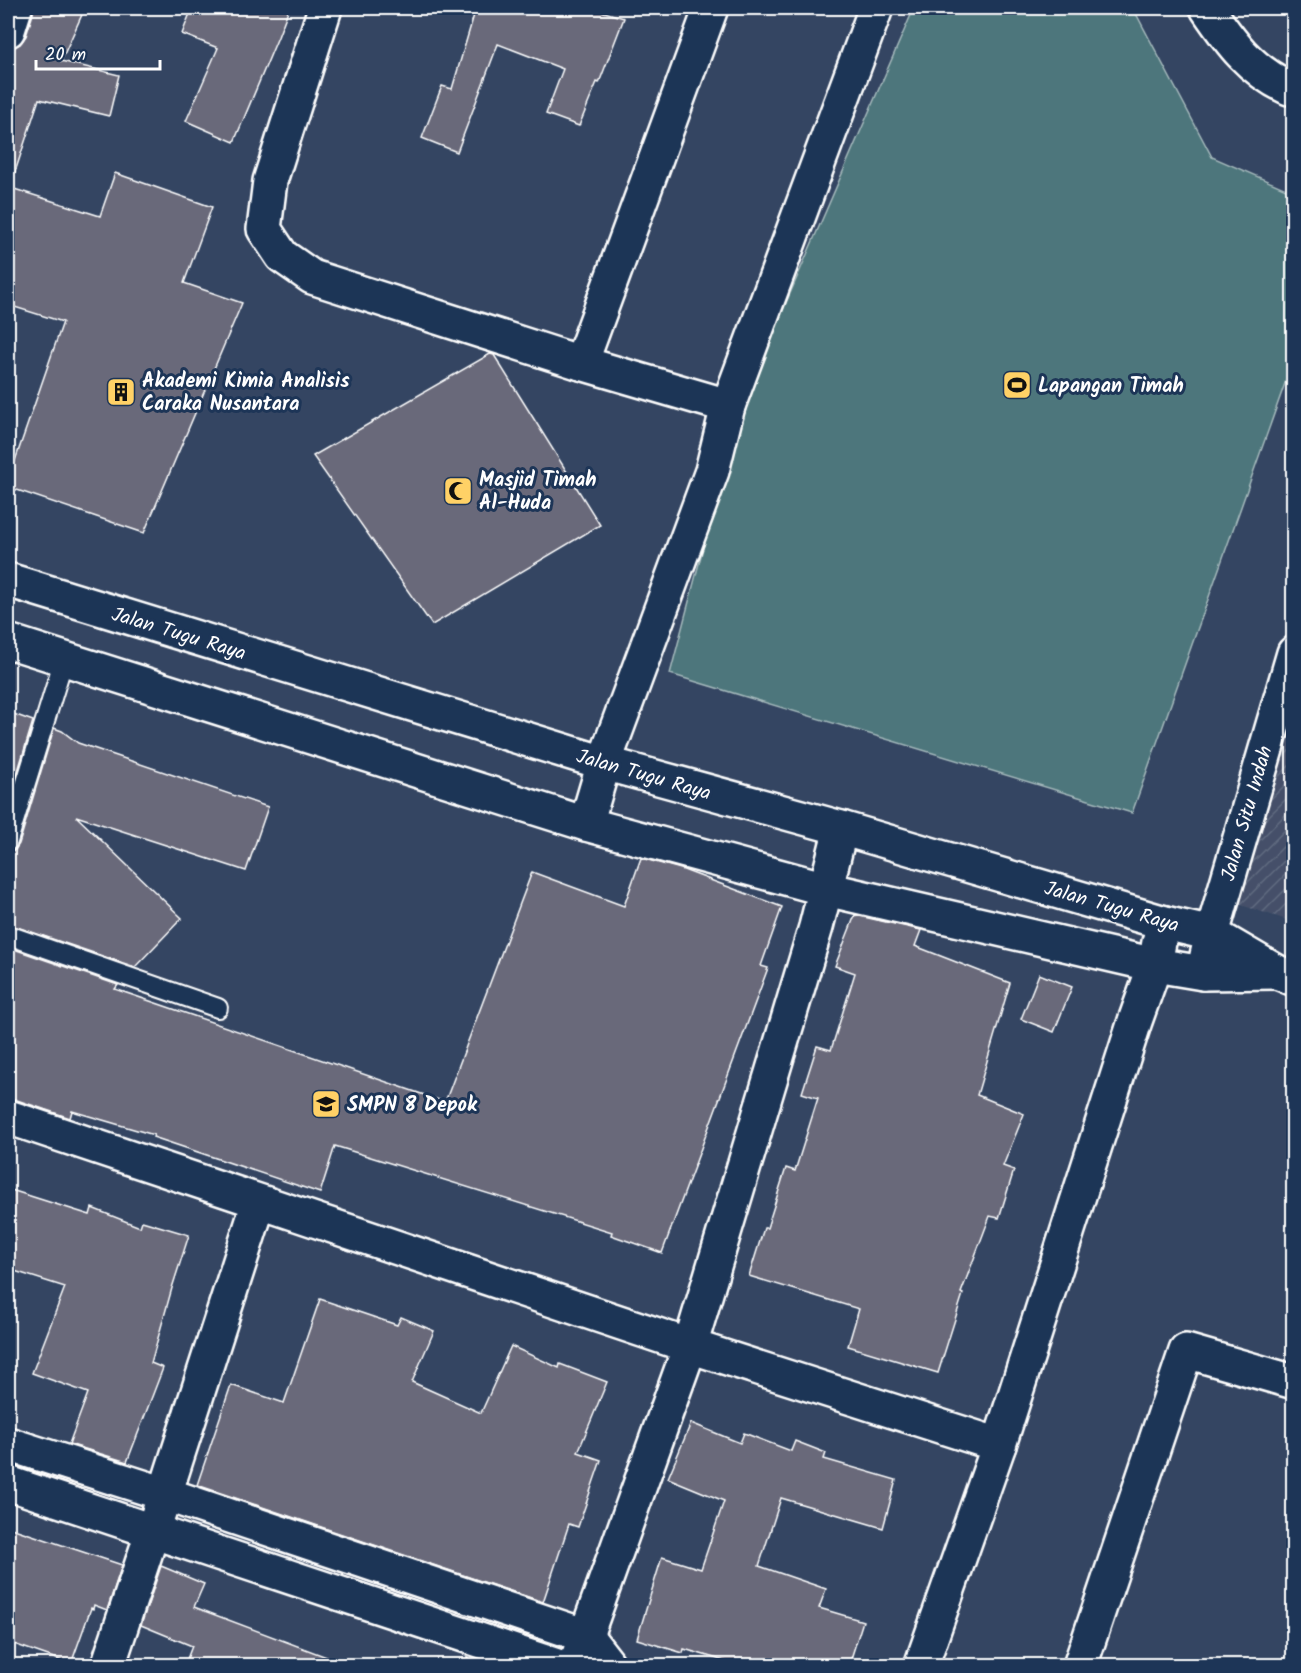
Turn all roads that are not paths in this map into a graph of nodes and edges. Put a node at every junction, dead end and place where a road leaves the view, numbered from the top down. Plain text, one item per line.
1 (15, 8) edge
2 (325, 8) edge
3 (711, 8) edge
4 (876, 8) edge
5 (1206, 8) edge
6 (8, 30) edge
7 (1290, 88) dead end
8 (581, 363) junction
9 (728, 406) junction
10 (8, 580) edge
11 (8, 641) edge
12 (1293, 653) edge
13 (64, 659) junction
14 (604, 763) junction
15 (586, 824) junction
16 (841, 828) junction
17 (8, 841) edge
18 (826, 889) junction
19 (1212, 934) junction
20 (8, 935) edge
21 (1159, 943) junction
22 (1203, 973) junction
23 (1285, 975) edge
24 (218, 1008) dead end
25 (8, 1117) edge
26 (259, 1202) junction
27 (690, 1346) junction
28 (1293, 1382) edge
29 (8, 1444) edge
30 (999, 1445) junction
31 (8, 1483) edge
32 (165, 1494) junction
33 (153, 1531) junction
34 (601, 1657) edge
35 (108, 1665) edge
36 (557, 1665) edge
37 (575, 1665) edge
38 (921, 1665) edge
39 (1080, 1665) edge

1 - 6 street
2 - 8 street
3 - 8 street
4 - 9 street
5 - 7 street
8 - 9 street
9 - 14 street
10 - 14 street, Jalan Tugu Raya
11 - 13 street, Jalan Tugu Raya
12 - 19 street, Jalan Situ Indah
13 - 15 street, Jalan Tugu Raya
13 - 17 lane
14 - 15 street
14 - 16 street, Jalan Tugu Raya
15 - 18 street, Jalan Tugu Raya
16 - 18 street
16 - 21 street, Jalan Tugu Raya
18 - 21 street, Jalan Tugu Raya
18 - 27 street
19 - 21 street, Jalan Tugu Raya
19 - 22 street, Jalan Situ Indah
19 - 23 street, Jalan Tugu Raya
20 - 24 lane
21 - 22 street, Jalan Tugu Raya
21 - 30 street
22 - 23 street, Jalan Tugu Raya
25 - 26 street
26 - 27 street
26 - 32 street
27 - 30 street
27 - 34 street
28 - 39 street
29 - 32 street
30 - 38 street
31 - 33 street
32 - 33 street
32 - 34 street
33 - 35 street
33 - 36 street
34 - 37 street

